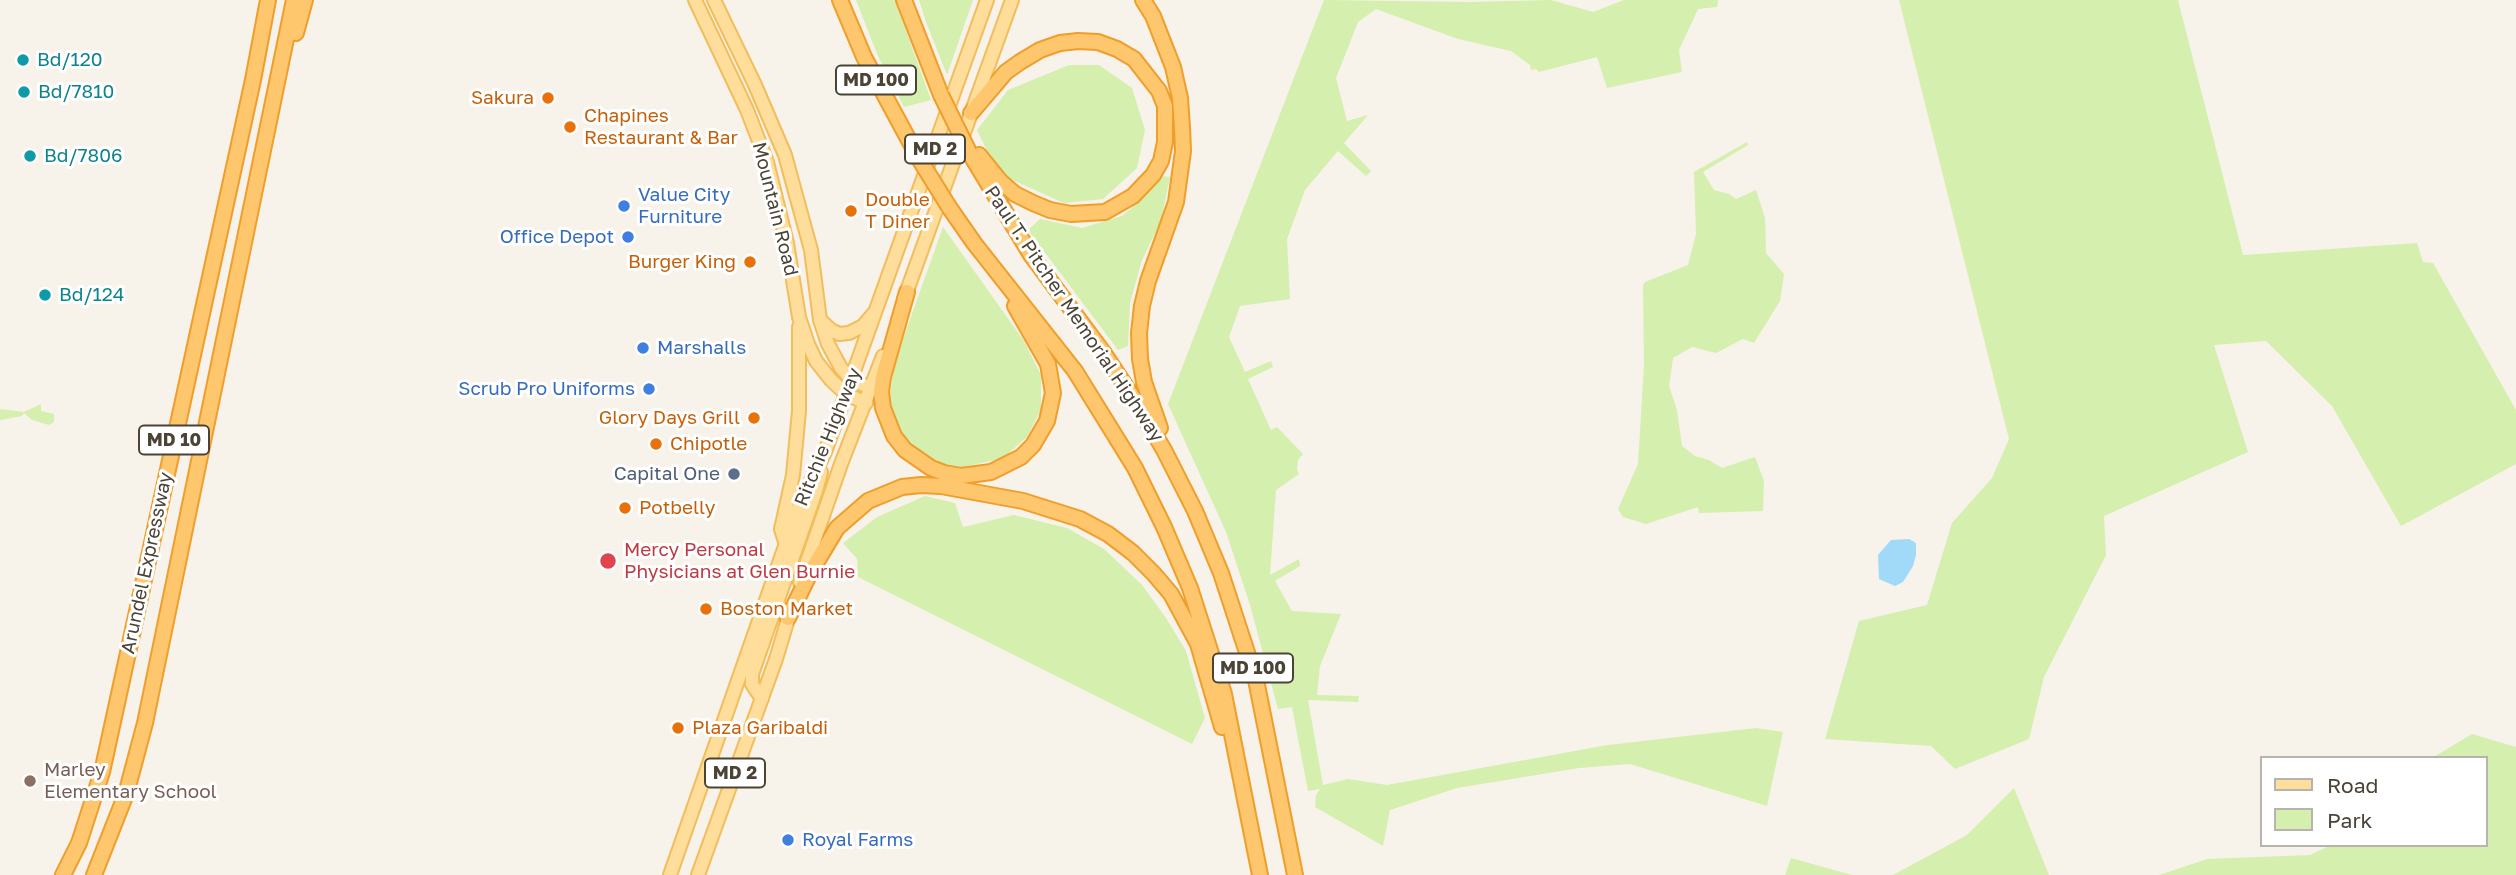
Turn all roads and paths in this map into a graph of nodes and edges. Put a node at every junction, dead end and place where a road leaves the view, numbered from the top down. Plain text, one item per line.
1 (268, 0) edge
2 (294, 0) edge
3 (305, 0) edge
4 (695, 0) edge
5 (714, 0) edge
6 (840, 0) edge
7 (848, 0) edge
8 (988, 0) edge
9 (1012, 0) edge
10 (1143, 0) edge
11 (904, 2) edge
12 (971, 113) junction
13 (970, 148) junction
14 (918, 157) junction
15 (248, 220) junction
16 (974, 243) junction
17 (906, 292) junction
18 (878, 307) junction
19 (799, 317) junction
20 (820, 320) junction
21 (852, 380) junction
22 (871, 388) junction
23 (846, 394) junction
24 (866, 403) junction
25 (825, 452) junction
26 (1175, 472) junction
27 (786, 545) junction
28 (788, 618) junction
29 (762, 699) junction
30 (1251, 825) junction
31 (63, 875) edge
32 (94, 875) edge
33 (670, 875) edge
34 (698, 875) edge
35 (1260, 875) edge
36 (1295, 875) edge

1 - 31 highway, Arundel Expressway / MD 10
2 - 15 highway, Arundel Expressway / MD 10
3 - 15 highway
4 - 19 main road, Mountain Road
5 - 20 main road, Mountain Road
6 - 14 highway, Paul T. Pitcher Memorial Highway / MD 100
7 - 14 highway
8 - 18 main road, Ritchie Highway / MD 2
9 - 12 main road, Ritchie Highway / MD 2
10 - 26 highway
11 - 13 highway, Paul T. Pitcher Memorial Highway / MD 100, bridge
12 - 13 highway
12 - 17 main road, Ritchie Highway / MD 2
13 - 26 highway, Paul T. Pitcher Memorial Highway / MD 100
14 - 16 highway, Paul T. Pitcher Memorial Highway / MD 100, bridge
15 - 32 highway, Arundel Expressway / MD 10
16 - 17 highway
16 - 30 highway, Paul T. Pitcher Memorial Highway / MD 100
17 - 22 main road, Ritchie Highway / MD 2
18 - 20 main road
18 - 21 main road, Ritchie Highway / MD 2
19 - 23 main road, Mountain Road
19 - 27 main road
20 - 21 main road, Mountain Road
21 - 22 main road
21 - 23 main road, Ritchie Highway / MD 2
22 - 24 main road, Ritchie Highway / MD 2
23 - 24 main road, Mountain Road
23 - 25 main road, Ritchie Highway / MD 2
24 - 28 main road, Ritchie Highway / MD 2
25 - 27 main road, Ritchie Highway / MD 2
25 - 29 main road
26 - 36 highway, Paul T. Pitcher Memorial Highway / MD 100
27 - 33 main road, Ritchie Highway / MD 2
28 - 29 main road, Ritchie Highway / MD 2
28 - 30 highway
29 - 34 main road, Ritchie Highway / MD 2
30 - 35 highway, Paul T. Pitcher Memorial Highway / MD 100

